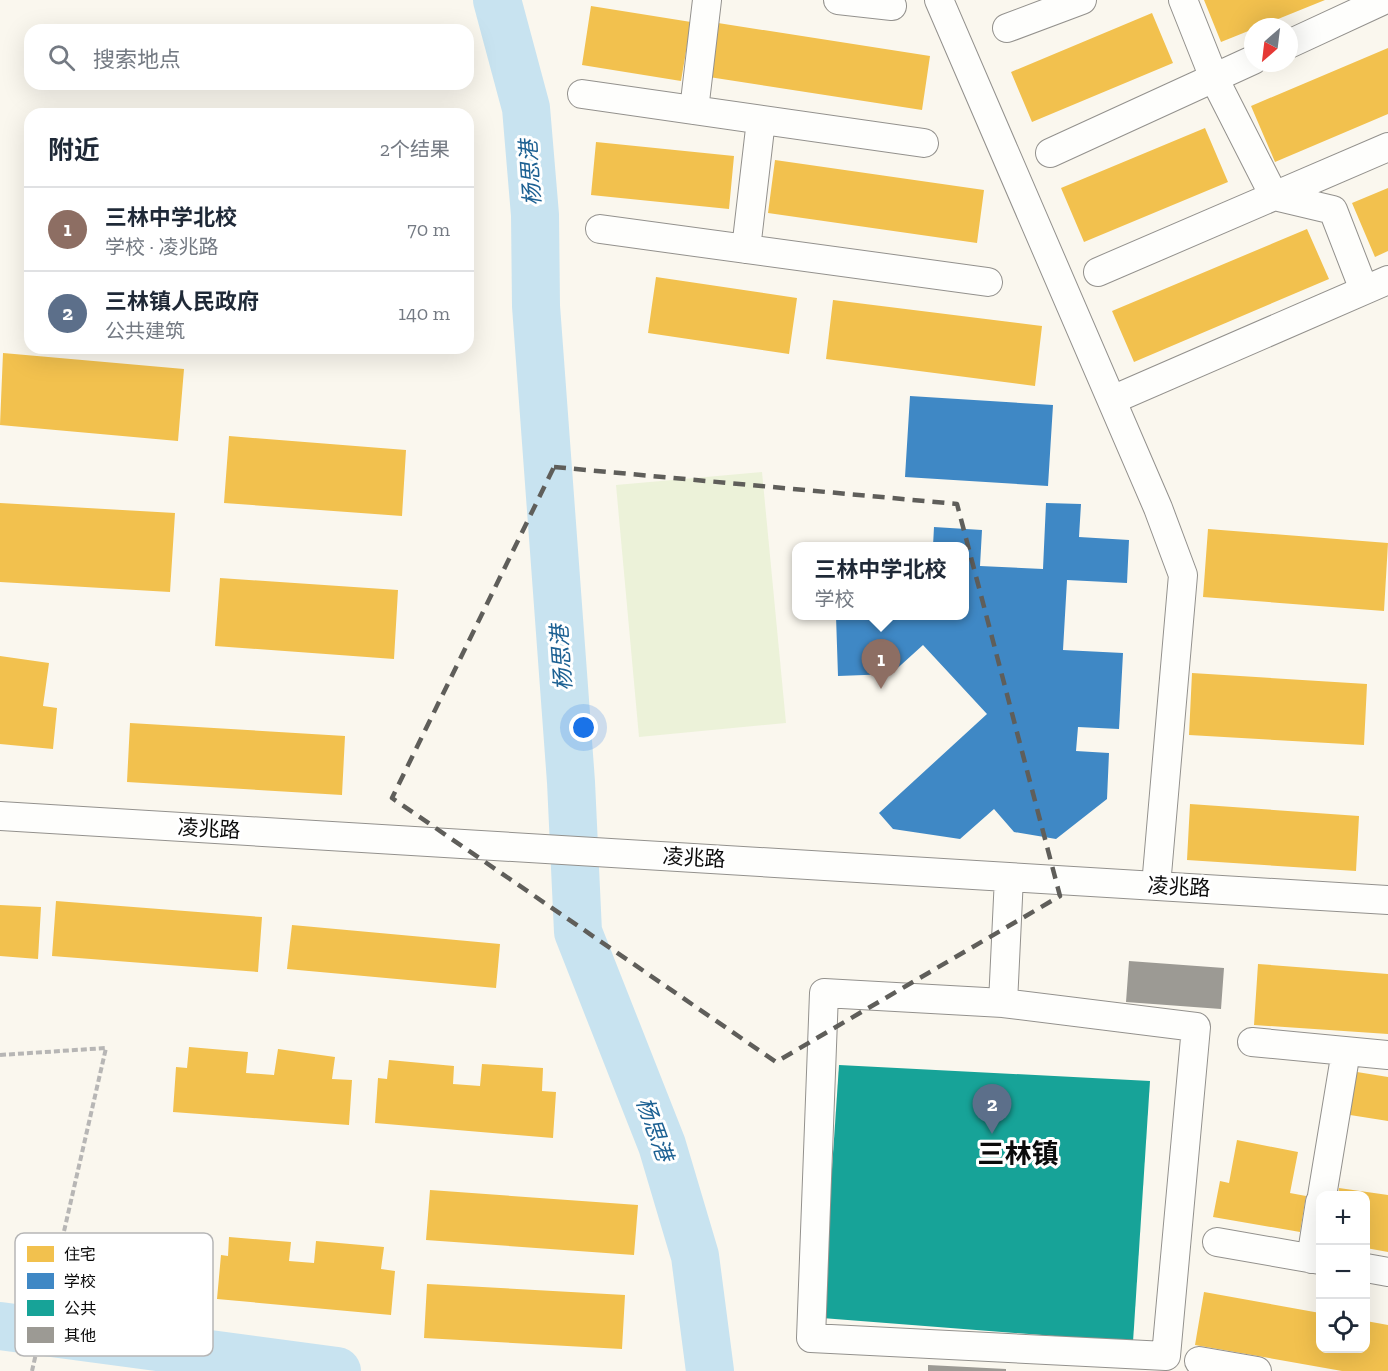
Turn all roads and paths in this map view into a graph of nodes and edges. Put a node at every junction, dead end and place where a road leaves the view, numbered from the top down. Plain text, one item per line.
1 (707, 0) edge
2 (838, 0) edge
3 (939, 0) edge
4 (1082, 0) edge
5 (1183, 0) edge
6 (1384, 0) edge
7 (892, 6) dead end
8 (1007, 28) dead end
9 (1298, 40) edge
10 (1244, 64) edge
11 (1214, 78) junction
12 (582, 94) dead end
13 (694, 110) junction
14 (761, 120) junction
15 (924, 143) dead end
16 (1388, 147) edge
17 (1050, 153) dead end
18 (1274, 196) junction
19 (600, 229) dead end
20 (746, 249) junction
21 (1098, 272) dead end
22 (988, 282) dead end
23 (1376, 285) edge
24 (1112, 400) junction
25 (0, 816) edge
26 (1009, 877) junction
27 (1156, 886) junction
28 (1388, 900) edge
29 (1003, 1003) junction
30 (1252, 1042) dead end
31 (1346, 1051) junction
32 (0, 1055) edge
33 (1388, 1055) edge
34 (1323, 1191) edge
35 (64, 1233) edge
36 (1218, 1242) dead end
37 (1316, 1259) edge
38 (1370, 1269) edge
39 (1388, 1272) edge
40 (35, 1356) edge
41 (1199, 1361) dead end
42 (1165, 1364) edge
43 (32, 1371) edge
44 (1257, 1371) edge

1 - 13 street
2 - 7 street
3 - 24 street
4 - 8 street
5 - 11 street
6 - 9 street
10 - 11 street
11 - 17 street
11 - 18 street
12 - 13 street
13 - 14 street
14 - 15 street
14 - 20 street
16 - 18 street
18 - 21 street
18 - 23 street
19 - 20 street
20 - 22 street
23 - 24 street
24 - 27 street
25 - 26 street, 凌兆路
26 - 27 street, 凌兆路
26 - 29 street
27 - 28 street, 凌兆路
29 - 42 street
29 - 42 street
30 - 31 street
31 - 33 street
31 - 34 street
32 - 35 path
36 - 37 street
38 - 39 street
40 - 43 path
41 - 44 street

